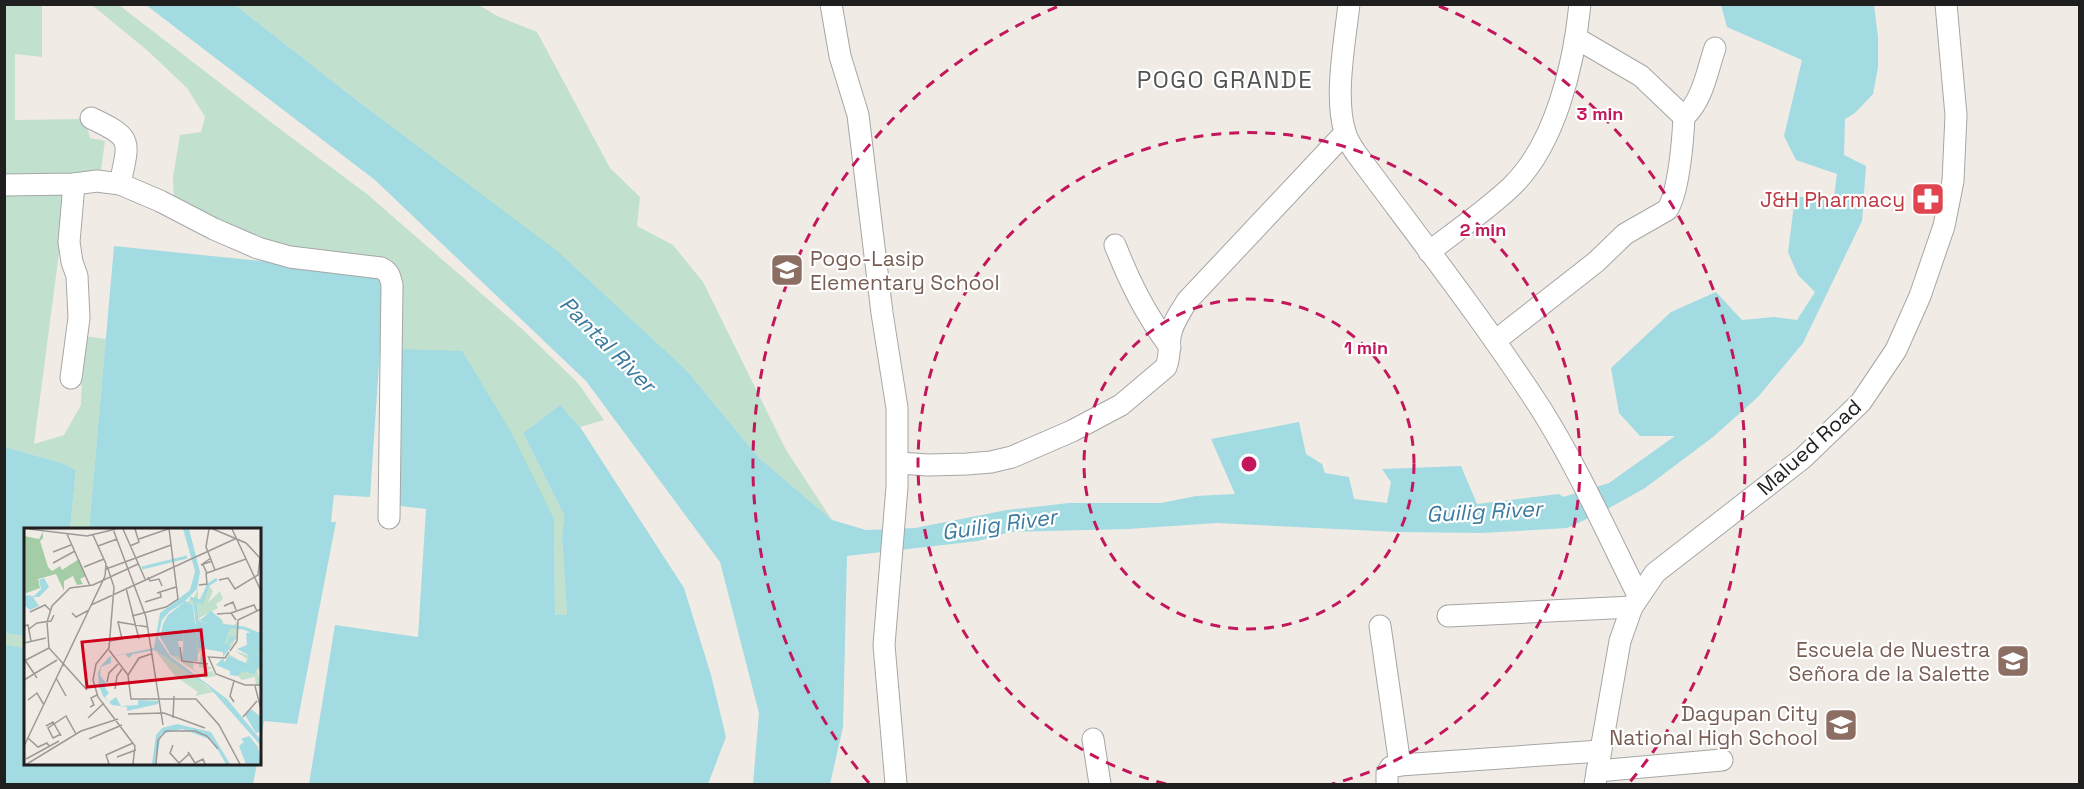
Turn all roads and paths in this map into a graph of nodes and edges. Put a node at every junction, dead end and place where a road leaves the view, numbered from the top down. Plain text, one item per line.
1 (831, 4) edge
2 (1349, 4) edge
3 (1580, 4) edge
4 (1946, 4) edge
5 (1576, 38) junction
6 (1715, 48) dead end
7 (1684, 117) junction
8 (91, 118) dead end
9 (1345, 133) junction
10 (74, 184) junction
11 (120, 184) junction
12 (4, 185) edge
13 (1115, 245) dead end
14 (1429, 252) junction
15 (1495, 342) junction
16 (1170, 347) junction
17 (71, 378) dead end
18 (898, 463) junction
19 (389, 518) dead end
20 (1635, 601) junction
21 (1448, 616) dead end
22 (1380, 626) dead end
23 (1093, 739) dead end
24 (1722, 760) dead end
25 (1400, 765) junction
26 (1597, 769) edge
27 (896, 784) edge
28 (1100, 784) edge
29 (1386, 784) edge

1 - 18 street
2 - 9 street
3 - 5 street
4 - 20 street, Malued Road
5 - 7 street
5 - 14 street
6 - 7 street
7 - 15 street
8 - 11 street
9 - 14 street
9 - 16 street
10 - 11 street
10 - 12 street
10 - 17 street
11 - 19 street
13 - 16 street
14 - 15 street
15 - 20 street
16 - 18 street
18 - 27 street
20 - 21 street
20 - 26 street, Malued Road
22 - 25 street
23 - 28 street
24 - 26 street
25 - 26 street
25 - 29 street

